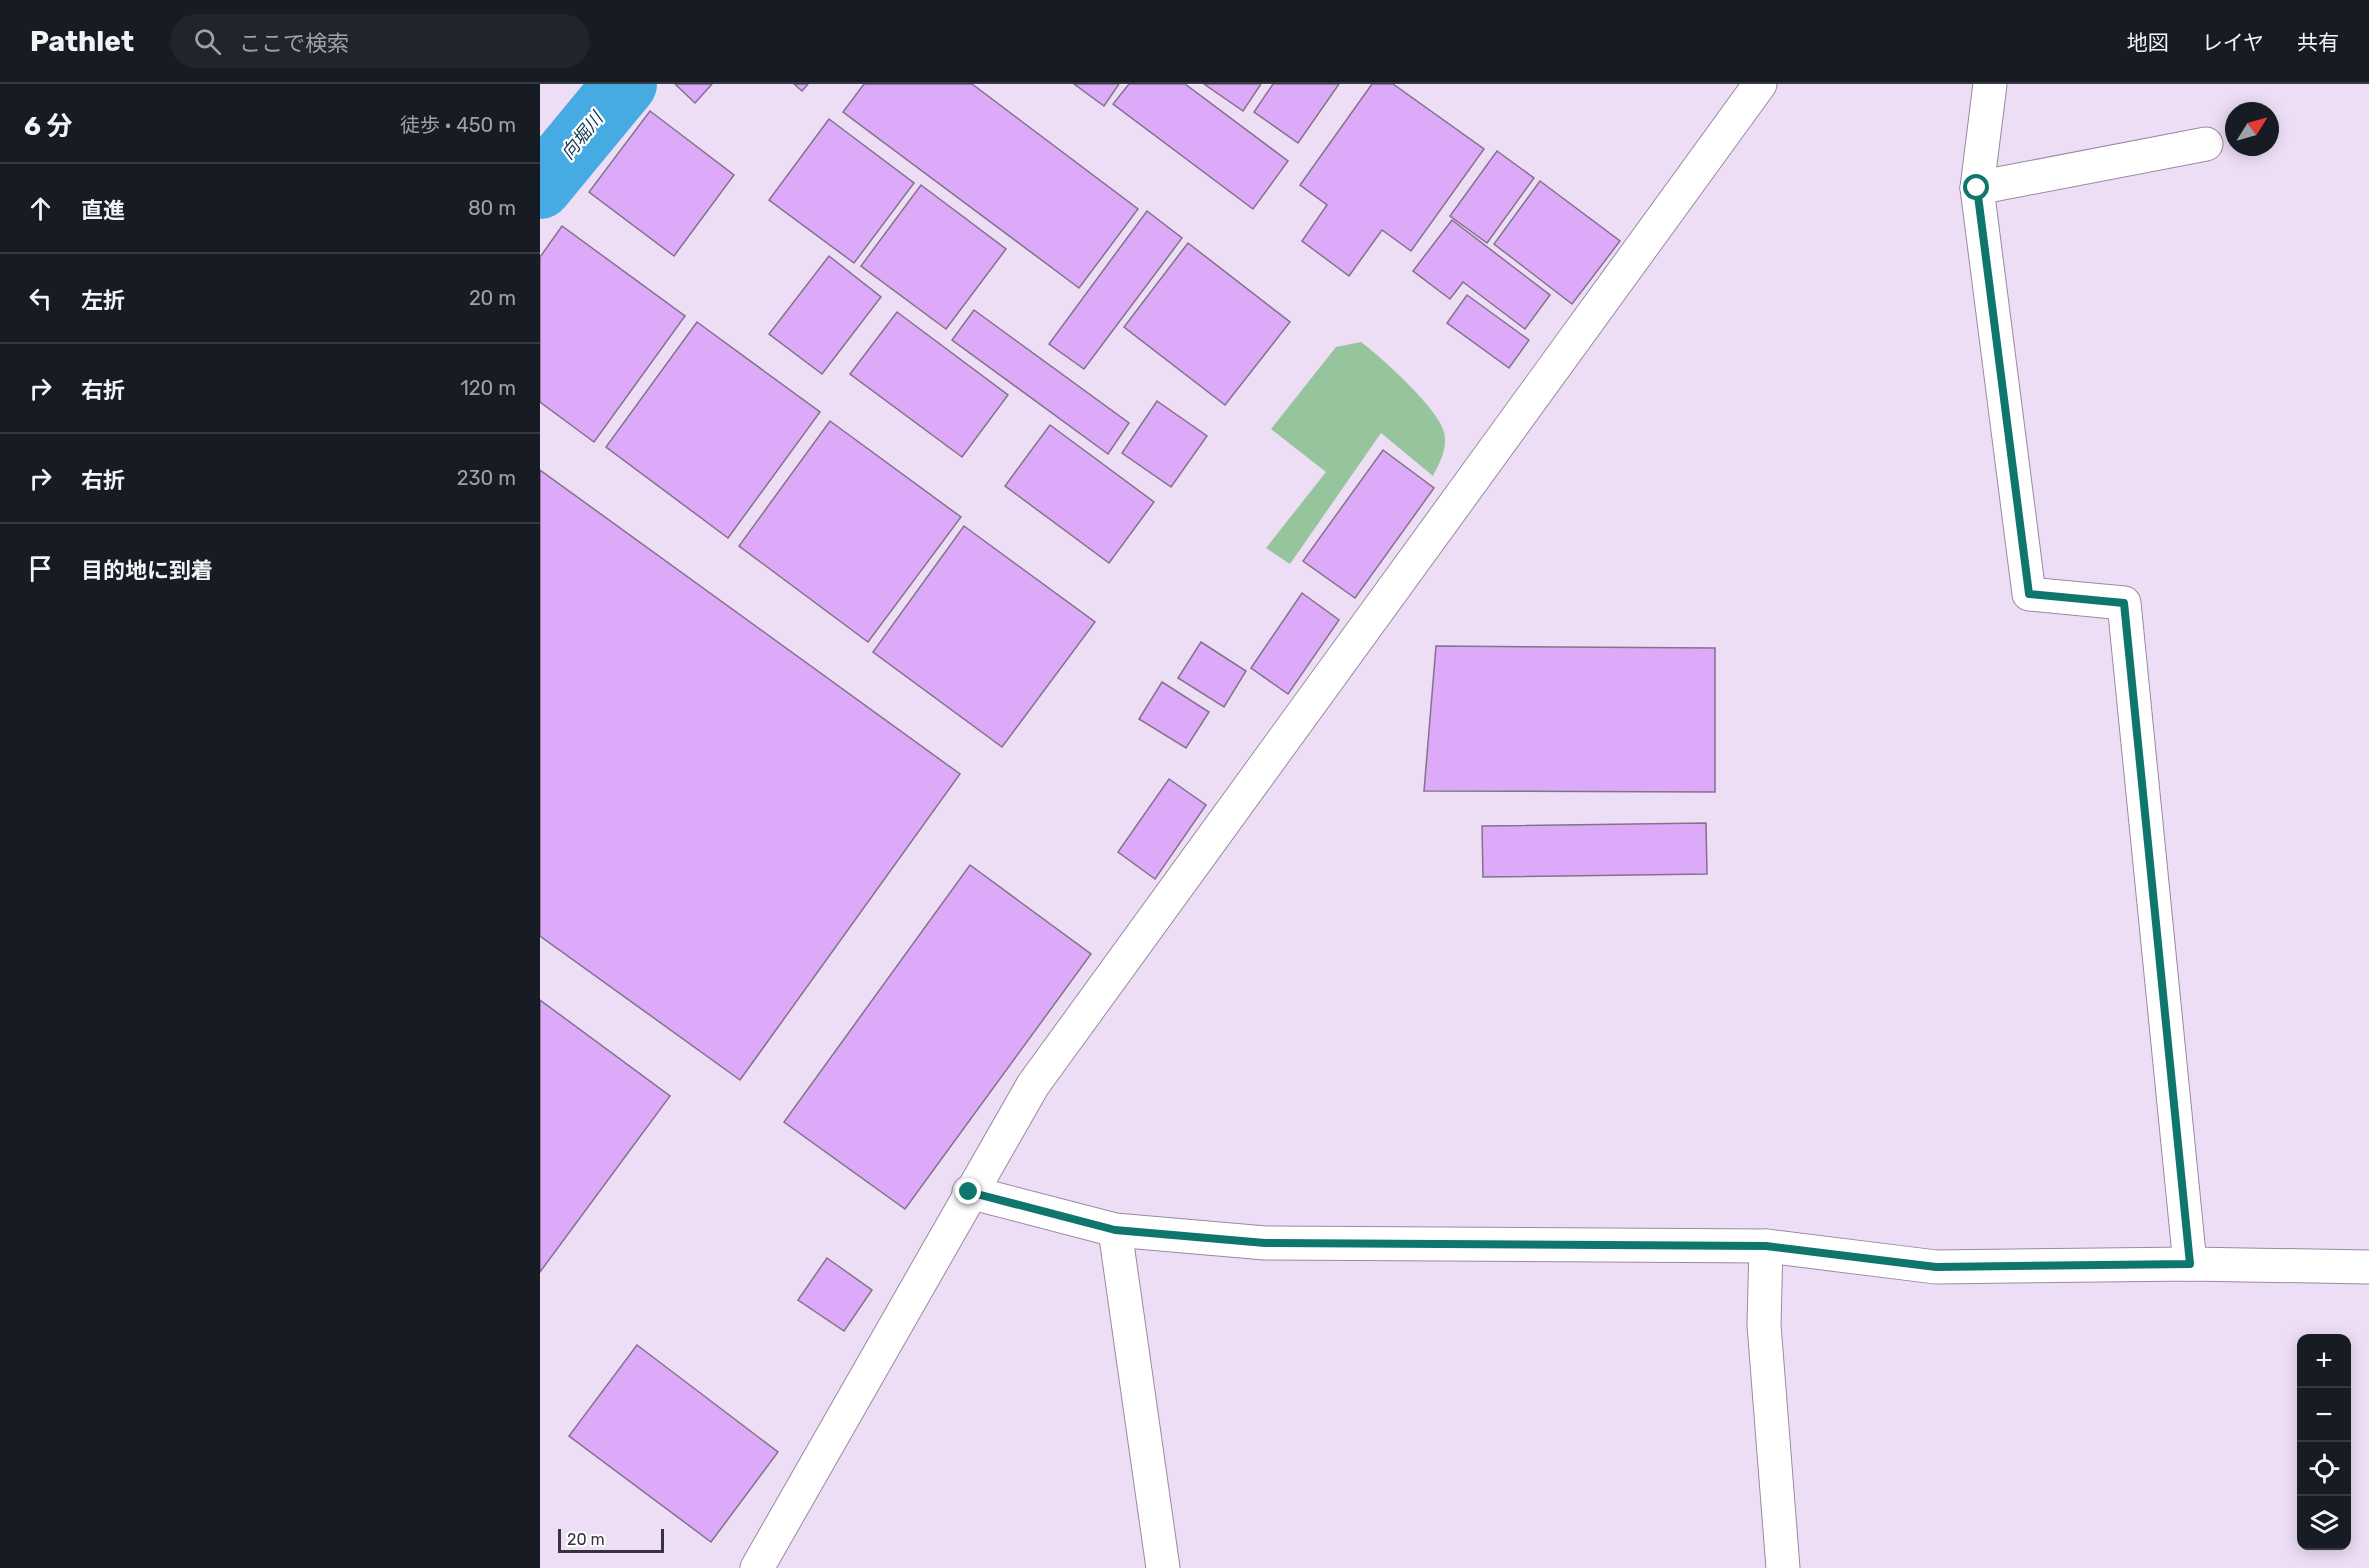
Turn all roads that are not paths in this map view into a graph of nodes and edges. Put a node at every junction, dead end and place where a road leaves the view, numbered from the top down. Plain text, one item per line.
1 (1760, 84) edge
2 (1990, 84) edge
3 (2206, 144) dead end
4 (1977, 188) junction
5 (969, 1192) junction
6 (1115, 1230) junction
7 (1766, 1246) junction
8 (2190, 1264) junction
9 (2369, 1267) edge
10 (757, 1568) edge
11 (1163, 1568) edge
12 (1783, 1568) edge

1 - 5 street
2 - 4 street
3 - 4 street
4 - 8 street
5 - 6 street
5 - 10 street
6 - 7 street
6 - 11 street
7 - 8 street
7 - 12 street
8 - 9 street

